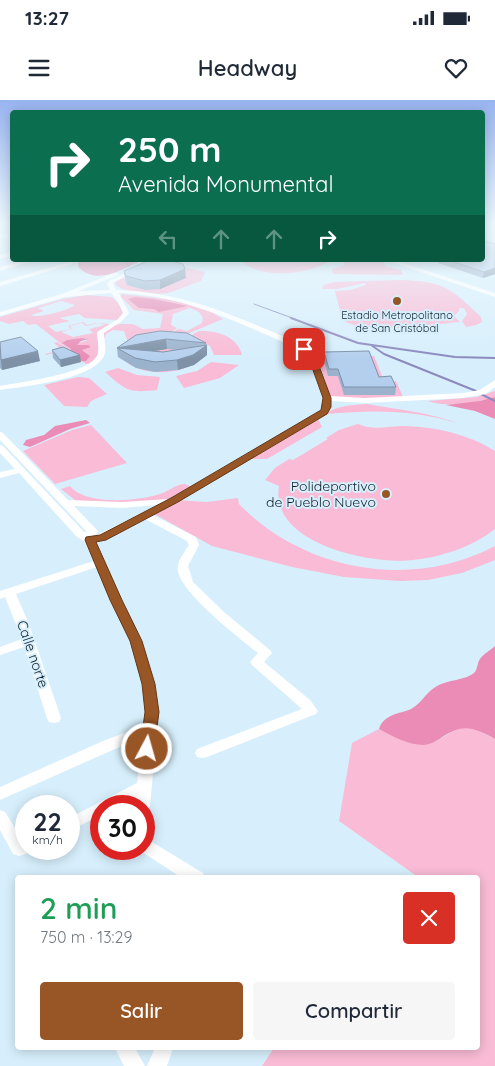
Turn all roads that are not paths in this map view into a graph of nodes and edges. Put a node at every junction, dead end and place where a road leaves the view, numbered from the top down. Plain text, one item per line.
1 (48, 270) edge
2 (127, 270) edge
3 (136, 270) edge
4 (420, 270) edge
5 (425, 270) edge
6 (0, 284) edge
7 (113, 291) junction
8 (495, 294) edge
9 (64, 295) junction
10 (0, 314) edge
11 (495, 382) edge
12 (0, 388) edge
13 (484, 393) edge
14 (327, 402) junction
15 (0, 435) edge
16 (0, 448) edge
17 (20, 470) junction
18 (0, 475) edge
19 (174, 500) junction
20 (53, 503) junction
21 (66, 503) junction
22 (145, 515) junction
23 (89, 539) junction
24 (99, 562) junction
25 (4, 593) edge
26 (29, 641) junction
27 (0, 651) edge
28 (54, 718) dead end
29 (149, 730) junction
30 (202, 753) dead end
31 (144, 786) junction
32 (0, 794) edge
33 (126, 795) edge
34 (144, 795) edge
35 (0, 816) edge
36 (15, 842) edge
37 (155, 852) edge
38 (192, 875) edge
39 (125, 1050) edge
40 (163, 1050) edge
41 (135, 1066) edge
42 (157, 1066) edge

1 - 6 street
2 - 9 street
3 - 7 street
4 - 8 street
5 - 8 street
7 - 9 street
7 - 12 street
7 - 14 street
9 - 10 street
11 - 13 street
13 - 14 street
14 - 19 street
15 - 21 street
16 - 17 street
17 - 18 street
17 - 20 street
19 - 21 street
19 - 22 street
20 - 21 street
20 - 23 street
21 - 23 street
22 - 23 street
22 - 30 street
23 - 24 street
24 - 25 street
24 - 29 street
25 - 26 street, Calle norte
26 - 27 street
26 - 28 street, Calle norte
29 - 31 street
29 - 32 street
31 - 33 street
31 - 34 street
35 - 36 street
37 - 38 street
39 - 41 street
40 - 42 street

